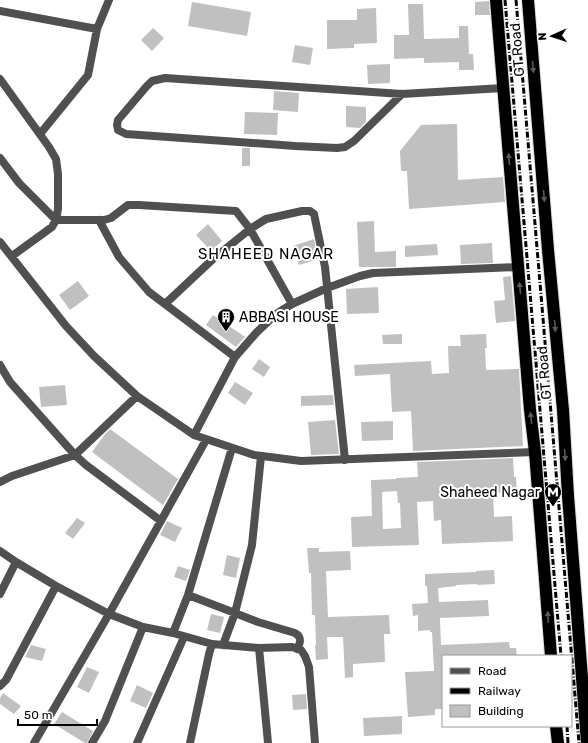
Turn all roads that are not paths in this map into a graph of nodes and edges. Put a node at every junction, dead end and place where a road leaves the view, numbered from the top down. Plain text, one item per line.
1 (110, 0) edge
2 (496, 0) edge
3 (528, 0) edge
4 (0, 12) edge
5 (97, 29) junction
6 (0, 79) edge
7 (504, 88) junction
8 (402, 94) junction
9 (40, 134) junction
10 (0, 158) edge
11 (56, 220) junction
12 (99, 220) junction
13 (250, 229) junction
14 (0, 242) edge
15 (12, 256) junction
16 (518, 267) junction
17 (327, 288) junction
18 (164, 304) junction
19 (292, 304) junction
20 (235, 356) junction
21 (0, 365) edge
22 (137, 396) junction
23 (194, 435) junction
24 (206, 440) junction
25 (232, 448) junction
26 (535, 452) junction
27 (75, 455) junction
28 (261, 456) junction
29 (345, 460) junction
30 (0, 482) edge
31 (161, 521) junction
32 (0, 551) edge
33 (16, 562) junction
34 (56, 586) junction
35 (0, 594) edge
36 (188, 595) junction
37 (235, 613) junction
38 (109, 614) junction
39 (143, 627) junction
40 (173, 633) junction
41 (184, 637) junction
42 (212, 644) junction
43 (223, 645) junction
44 (258, 648) junction
45 (298, 649) junction
46 (551, 655) edge
47 (0, 686) edge
48 (556, 727) edge
49 (34, 743) edge
50 (92, 743) edge
51 (137, 743) edge
52 (190, 743) edge
53 (268, 743) edge
54 (315, 743) edge
55 (558, 743) edge
56 (588, 743) edge

1 - 5 street
2 - 7 highway, GT Road
3 -> 56 highway, GT Road
4 - 5 street
5 - 9 street
6 - 9 street
7 - 8 street
16 -> 7 highway, GT Road
8 - 8 street
9 - 11 street
10 - 11 street
11 - 12 street
11 - 15 street
12 - 13 street
12 - 18 street
13 - 17 street
13 - 18 street
13 - 19 street
14 - 15 street
15 - 22 street
16 - 17 street
26 -> 16 highway, GT Road
17 - 19 street
17 - 29 street
18 - 20 street
19 - 20 street
20 - 23 street
21 - 27 street
22 - 23 street
22 - 27 street
23 - 24 street
24 - 25 street
24 - 31 street
25 - 28 street
25 - 36 street
26 - 29 street
46 -> 26 highway, GT Road
27 - 30 street
27 - 31 street
28 - 29 street
28 - 37 street
31 - 38 street
32 - 33 street
33 - 34 street
33 - 35 street
34 - 38 street
34 - 47 street
36 - 37 street
36 - 40 street
37 - 43 street
37 - 45 street
38 - 39 street
38 - 49 street
39 - 40 street
39 - 50 street
40 - 41 street
41 - 42 street
41 - 51 street
42 - 43 street
42 - 52 street
43 - 44 street
44 - 45 street
44 - 53 street
45 - 54 street
48 - 55 highway

